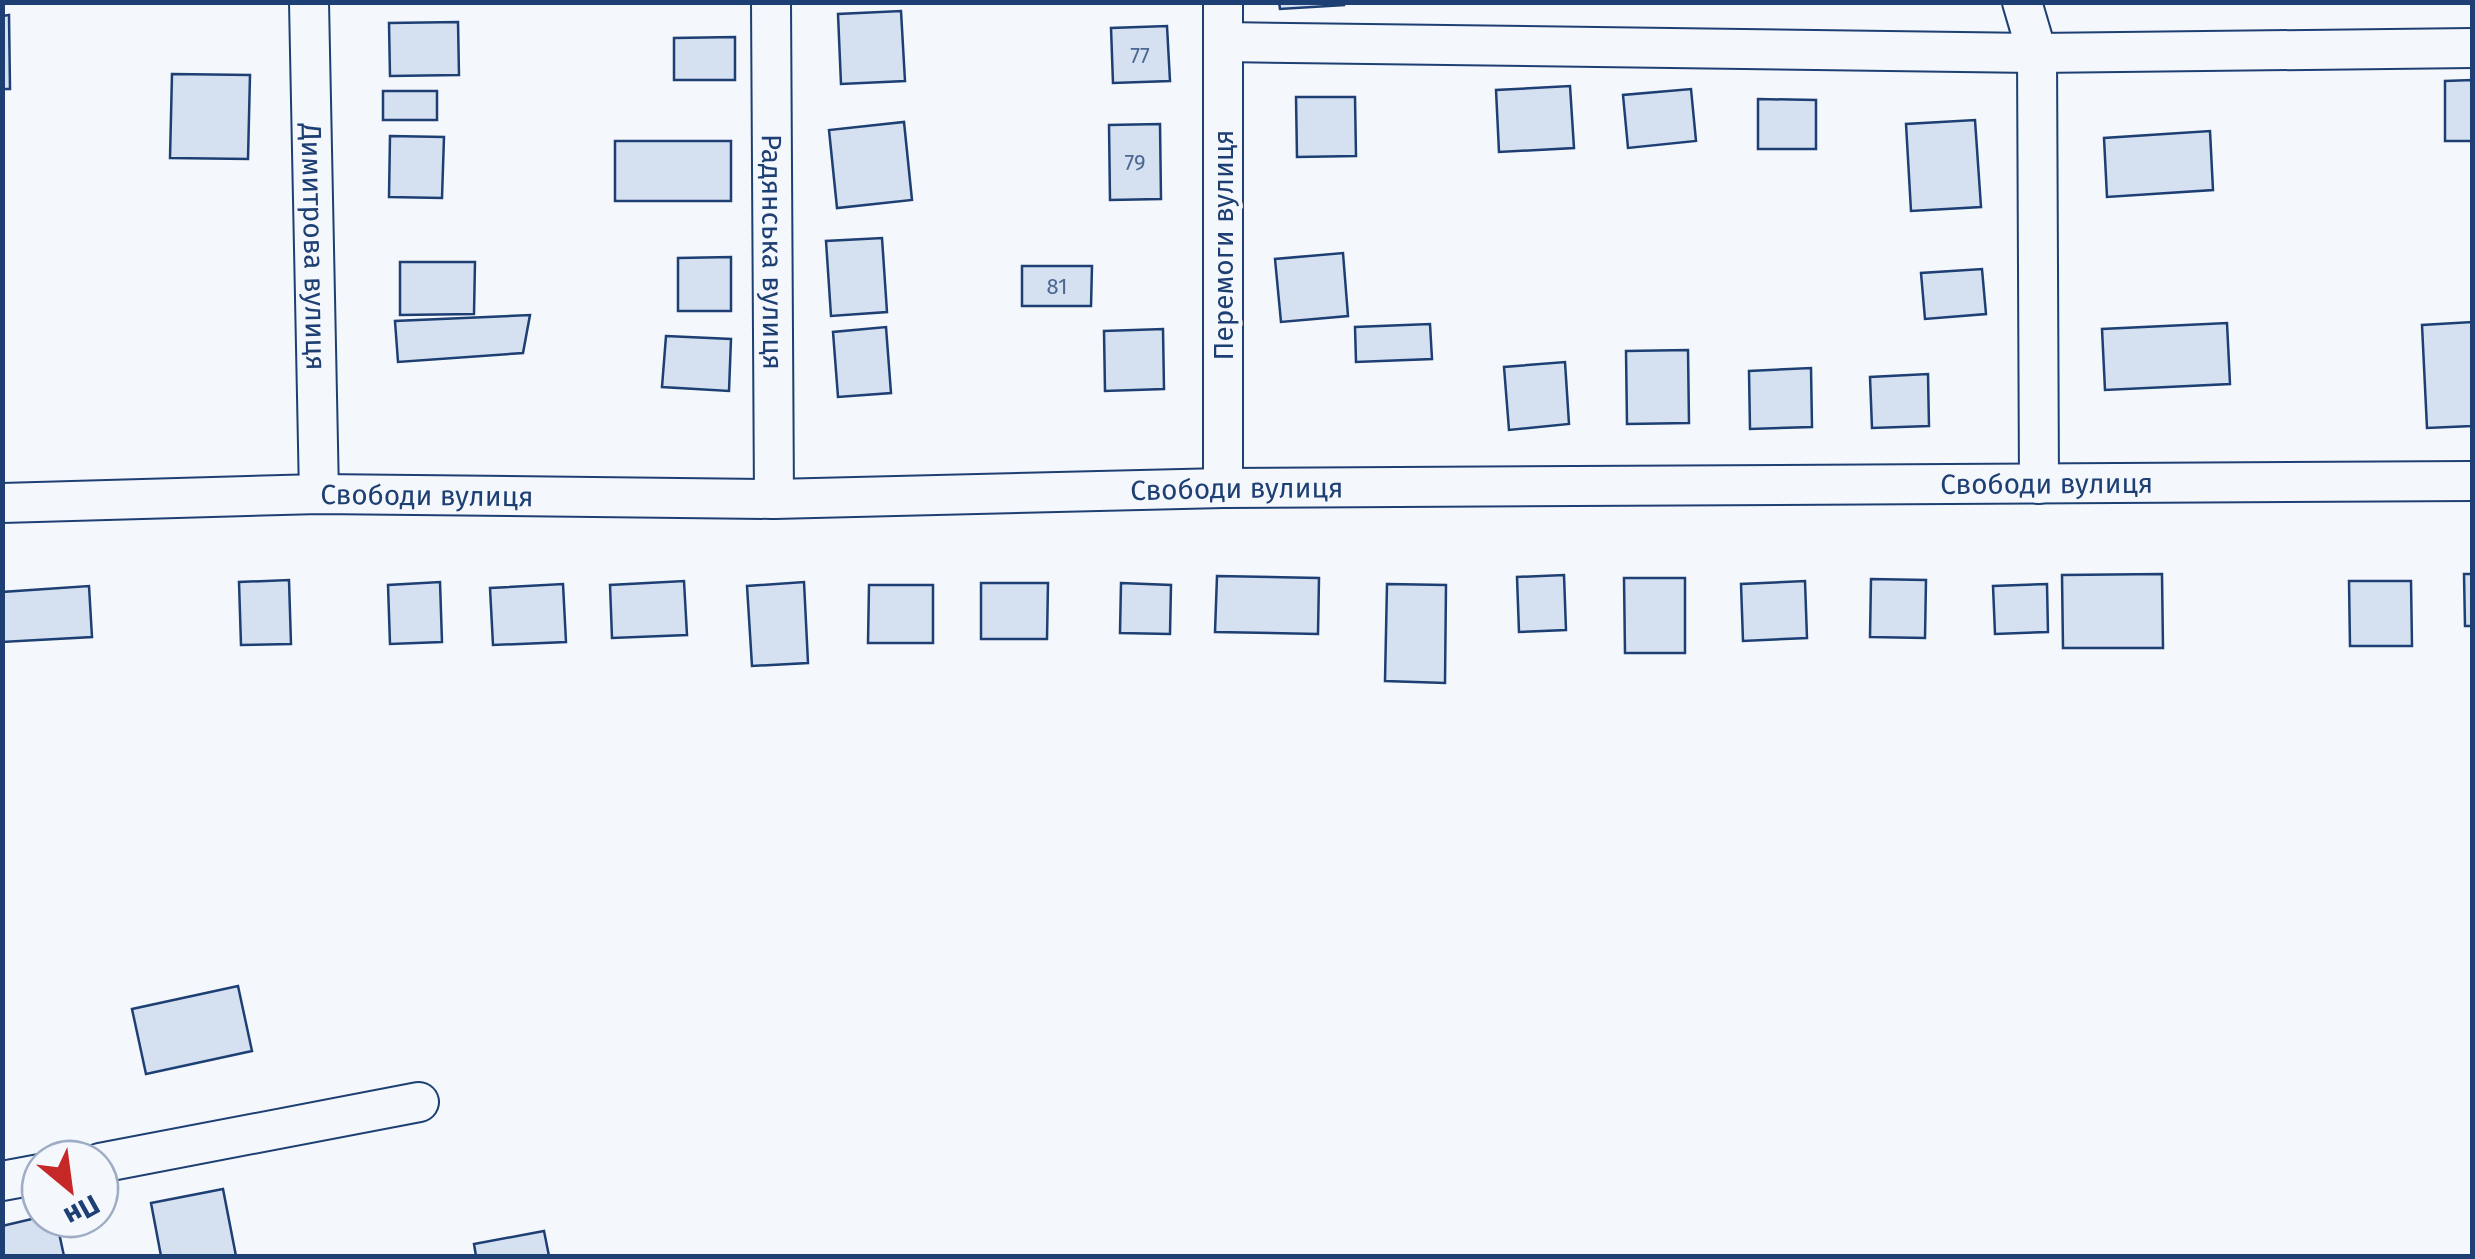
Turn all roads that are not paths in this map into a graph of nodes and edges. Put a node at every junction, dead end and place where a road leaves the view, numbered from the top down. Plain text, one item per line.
1 (309, 2) edge
2 (771, 2) edge
3 (1223, 2) edge
4 (2022, 2) edge
5 (1223, 42) junction
6 (2472, 48) edge
7 (2037, 53) junction
8 (2472, 481) edge
9 (2038, 484) junction
10 (1223, 488) junction
11 (319, 494) junction
12 (774, 500) junction
13 (2, 503) edge
14 (419, 1102) dead end
15 (120, 1159) edge

1 - 11 street, Димитрова вулиця
2 - 12 street, Радянська вулиця
3 - 5 street, Перемоги вулиця
4 - 7 street
5 - 7 street
5 - 10 street, Перемоги вулиця
6 - 7 street
7 - 9 street
8 - 9 street, Свободи вулиця
9 - 10 street, Свободи вулиця
10 - 12 street, Свободи вулиця
11 - 12 street, Свободи вулиця
11 - 13 street, Свободи вулиця
14 - 15 street

